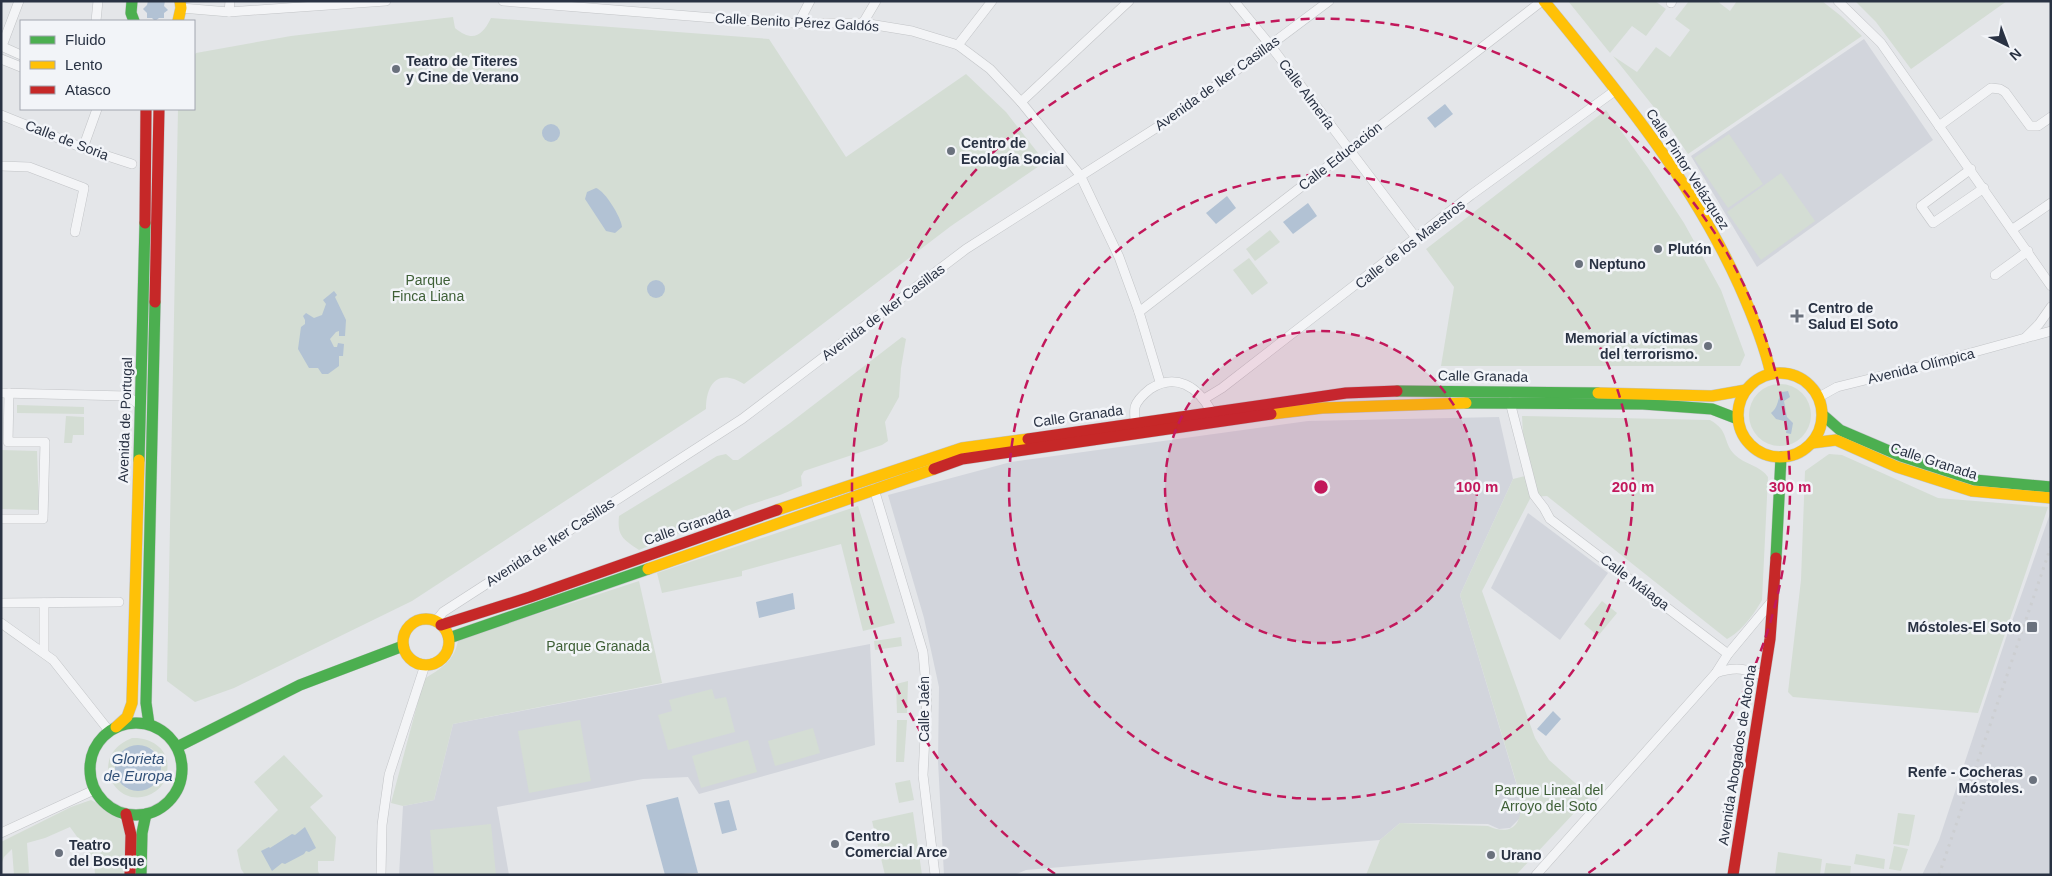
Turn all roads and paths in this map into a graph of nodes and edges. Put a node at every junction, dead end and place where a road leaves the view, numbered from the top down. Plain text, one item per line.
1 (19, 1) edge
2 (98, 1) edge
3 (132, 1) edge
4 (230, 1) edge
5 (386, 1) edge
6 (503, 1) edge
7 (810, 1) edge
8 (876, 1) edge
9 (992, 1) edge
10 (1129, 1) edge
11 (1234, 1) edge
12 (1329, 1) edge
13 (1543, 1) edge
14 (1838, 1) edge
15 (181, 5) edge
16 (229, 12) junction
17 (96, 20) edge
18 (134, 20) edge
19 (178, 20) edge
20 (863, 23) junction
21 (798, 24) junction
22 (958, 45) junction
23 (1270, 45) junction
24 (2, 46) edge
25 (20, 55) edge
26 (1, 60) edge
27 (20, 67) edge
28 (1616, 90) junction
29 (1021, 102) junction
30 (96, 110) edge
31 (146, 110) edge
32 (159, 110) edge
33 (1, 115) edge
34 (2051, 117) edge
35 (1939, 126) junction
36 (83, 148) junction
37 (1348, 150) junction
38 (146, 155) junction
39 (132, 164) junction
40 (1, 166) edge
41 (146, 168) junction
42 (1971, 170) junction
43 (1080, 175) junction
44 (1984, 188) junction
45 (2051, 203) edge
46 (2013, 229) junction
47 (74, 232) dead end
48 (1417, 239) junction
49 (2028, 251) junction
50 (1995, 275) dead end
51 (2051, 286) edge
52 (2051, 307) edge
53 (1139, 312) junction
54 (2048, 315) edge
55 (2051, 326) edge
56 (2051, 331) edge
57 (2039, 334) junction
58 (2025, 338) junction
59 (1771, 374) junction
60 (1160, 382) junction
61 (141, 384) junction
62 (1746, 390) junction
63 (5, 393) edge
64 (127, 396) junction
65 (1819, 398) junction
66 (1204, 399) junction
67 (1510, 402) junction
68 (140, 405) junction
69 (1211, 412) junction
70 (1823, 415) junction
71 (1738, 419) junction
72 (1136, 427) junction
73 (1812, 443) junction
74 (1781, 457) junction
75 (2051, 487) edge
76 (874, 489) junction
77 (2051, 498) edge
78 (1, 519) edge
79 (1773, 600) junction
80 (119, 602) dead end
81 (1, 603) edge
82 (44, 603) junction
83 (1, 623) edge
84 (439, 623) junction
85 (449, 638) junction
86 (403, 646) junction
87 (44, 653) junction
88 (1728, 654) junction
89 (425, 665) junction
90 (1716, 673) junction
91 (1765, 676) junction
92 (149, 724) junction
93 (113, 730) junction
94 (177, 747) junction
95 (94, 790) junction
96 (126, 814) junction
97 (146, 814) junction
98 (1, 833) edge
99 (130, 875) edge
100 (141, 875) edge
101 (381, 875) edge
102 (935, 875) edge
103 (1536, 875) edge
104 (1734, 875) edge

1 - 24 street
2 - 17 street
3 - 18 street
4 - 16 street
5 - 16 street
6 - 21 street, Calle Benito Pérez Galdós
7 - 21 street
8 - 20 street
9 - 22 street
10 - 29 street
11 - 23 street, Calle Almería
12 - 23 street, Avenida de Iker Casillas
13 - 28 street, Calle Pintor Velázquez
13 - 37 street, Calle Educación
14 - 35 street
15 - 16 street
15 - 19 street
20 - 21 street, Calle Benito Pérez Galdós
20 - 22 street, Calle Benito Pérez Galdós
22 - 29 street, Calle Benito Pérez Galdós
23 - 37 street, Calle Almería
23 - 43 street, Avenida de Iker Casillas
24 - 25 street
26 - 27 street
28 - 48 street, Calle de los Maestros
28 - 59 street, Calle Pintor Velázquez
29 - 43 street, Calle Benito Pérez Galdós
30 - 36 street
31 - 38 street, Avenida de Portugal
32 - 92 street, Avenida de Portugal
33 - 36 street, Calle de Soria
34 - 35 street
35 - 42 street
36 - 39 street, Calle de Soria
37 - 48 street, Calle Almería
37 - 53 street, Calle Educación
38 - 39 street
38 - 41 street, Avenida de Portugal
39 - 41 street, Calle de Soria
40 - 47 street
41 - 61 street, Avenida de Portugal
42 - 44 street
42 - 44 street
43 - 53 street, Calle Benito Pérez Galdós
43 - 84 street, Avenida de Iker Casillas
44 - 46 street
45 - 46 street
46 - 49 street
48 - 66 street, Calle de los Maestros
49 - 50 street
49 - 51 street
52 - 54 street
53 - 60 street, Calle Benito Pérez Galdós
54 - 58 street
55 - 57 street
56 - 57 street, Avenida Olímpica
57 - 58 street, Avenida Olímpica
58 - 65 street, Avenida Olímpica
59 - 62 street
59 - 65 street
60 - 66 street
60 - 72 street
61 - 64 street
61 - 68 street, Avenida de Portugal
62 - 69 street, Calle Granada
62 - 71 street
63 - 64 street
63 - 78 street
64 - 68 street
65 - 70 street
66 - 69 street
67 - 71 street, Calle Granada
67 - 72 street, Calle Granada
67 - 88 street, Calle Málaga
68 - 93 street, Avenida de Portugal
69 - 72 street, Calle Granada
70 - 73 street
70 - 75 street, Calle Granada
71 - 74 street
72 - 76 street, Calle Granada
72 - 84 street, Calle Granada
73 - 74 street
73 - 77 street, Calle Granada
74 - 79 street
76 - 85 street, Calle Granada
76 - 102 street, Calle Jaén
79 - 88 street
79 - 91 street, Avenida Abogados de Atocha
80 - 82 street
81 - 82 street
82 - 87 street
83 - 87 street
84 - 85 street
84 - 86 street
85 - 89 street
86 - 89 street
86 - 94 street
87 - 93 street
88 - 90 street
89 - 101 street
90 - 91 street
90 - 103 street
91 - 104 street, Avenida Abogados de Atocha
92 - 93 street
92 - 94 street
93 - 95 street
94 - 97 street
95 - 96 street
95 - 98 street
96 - 97 street
96 - 99 street
97 - 100 street

